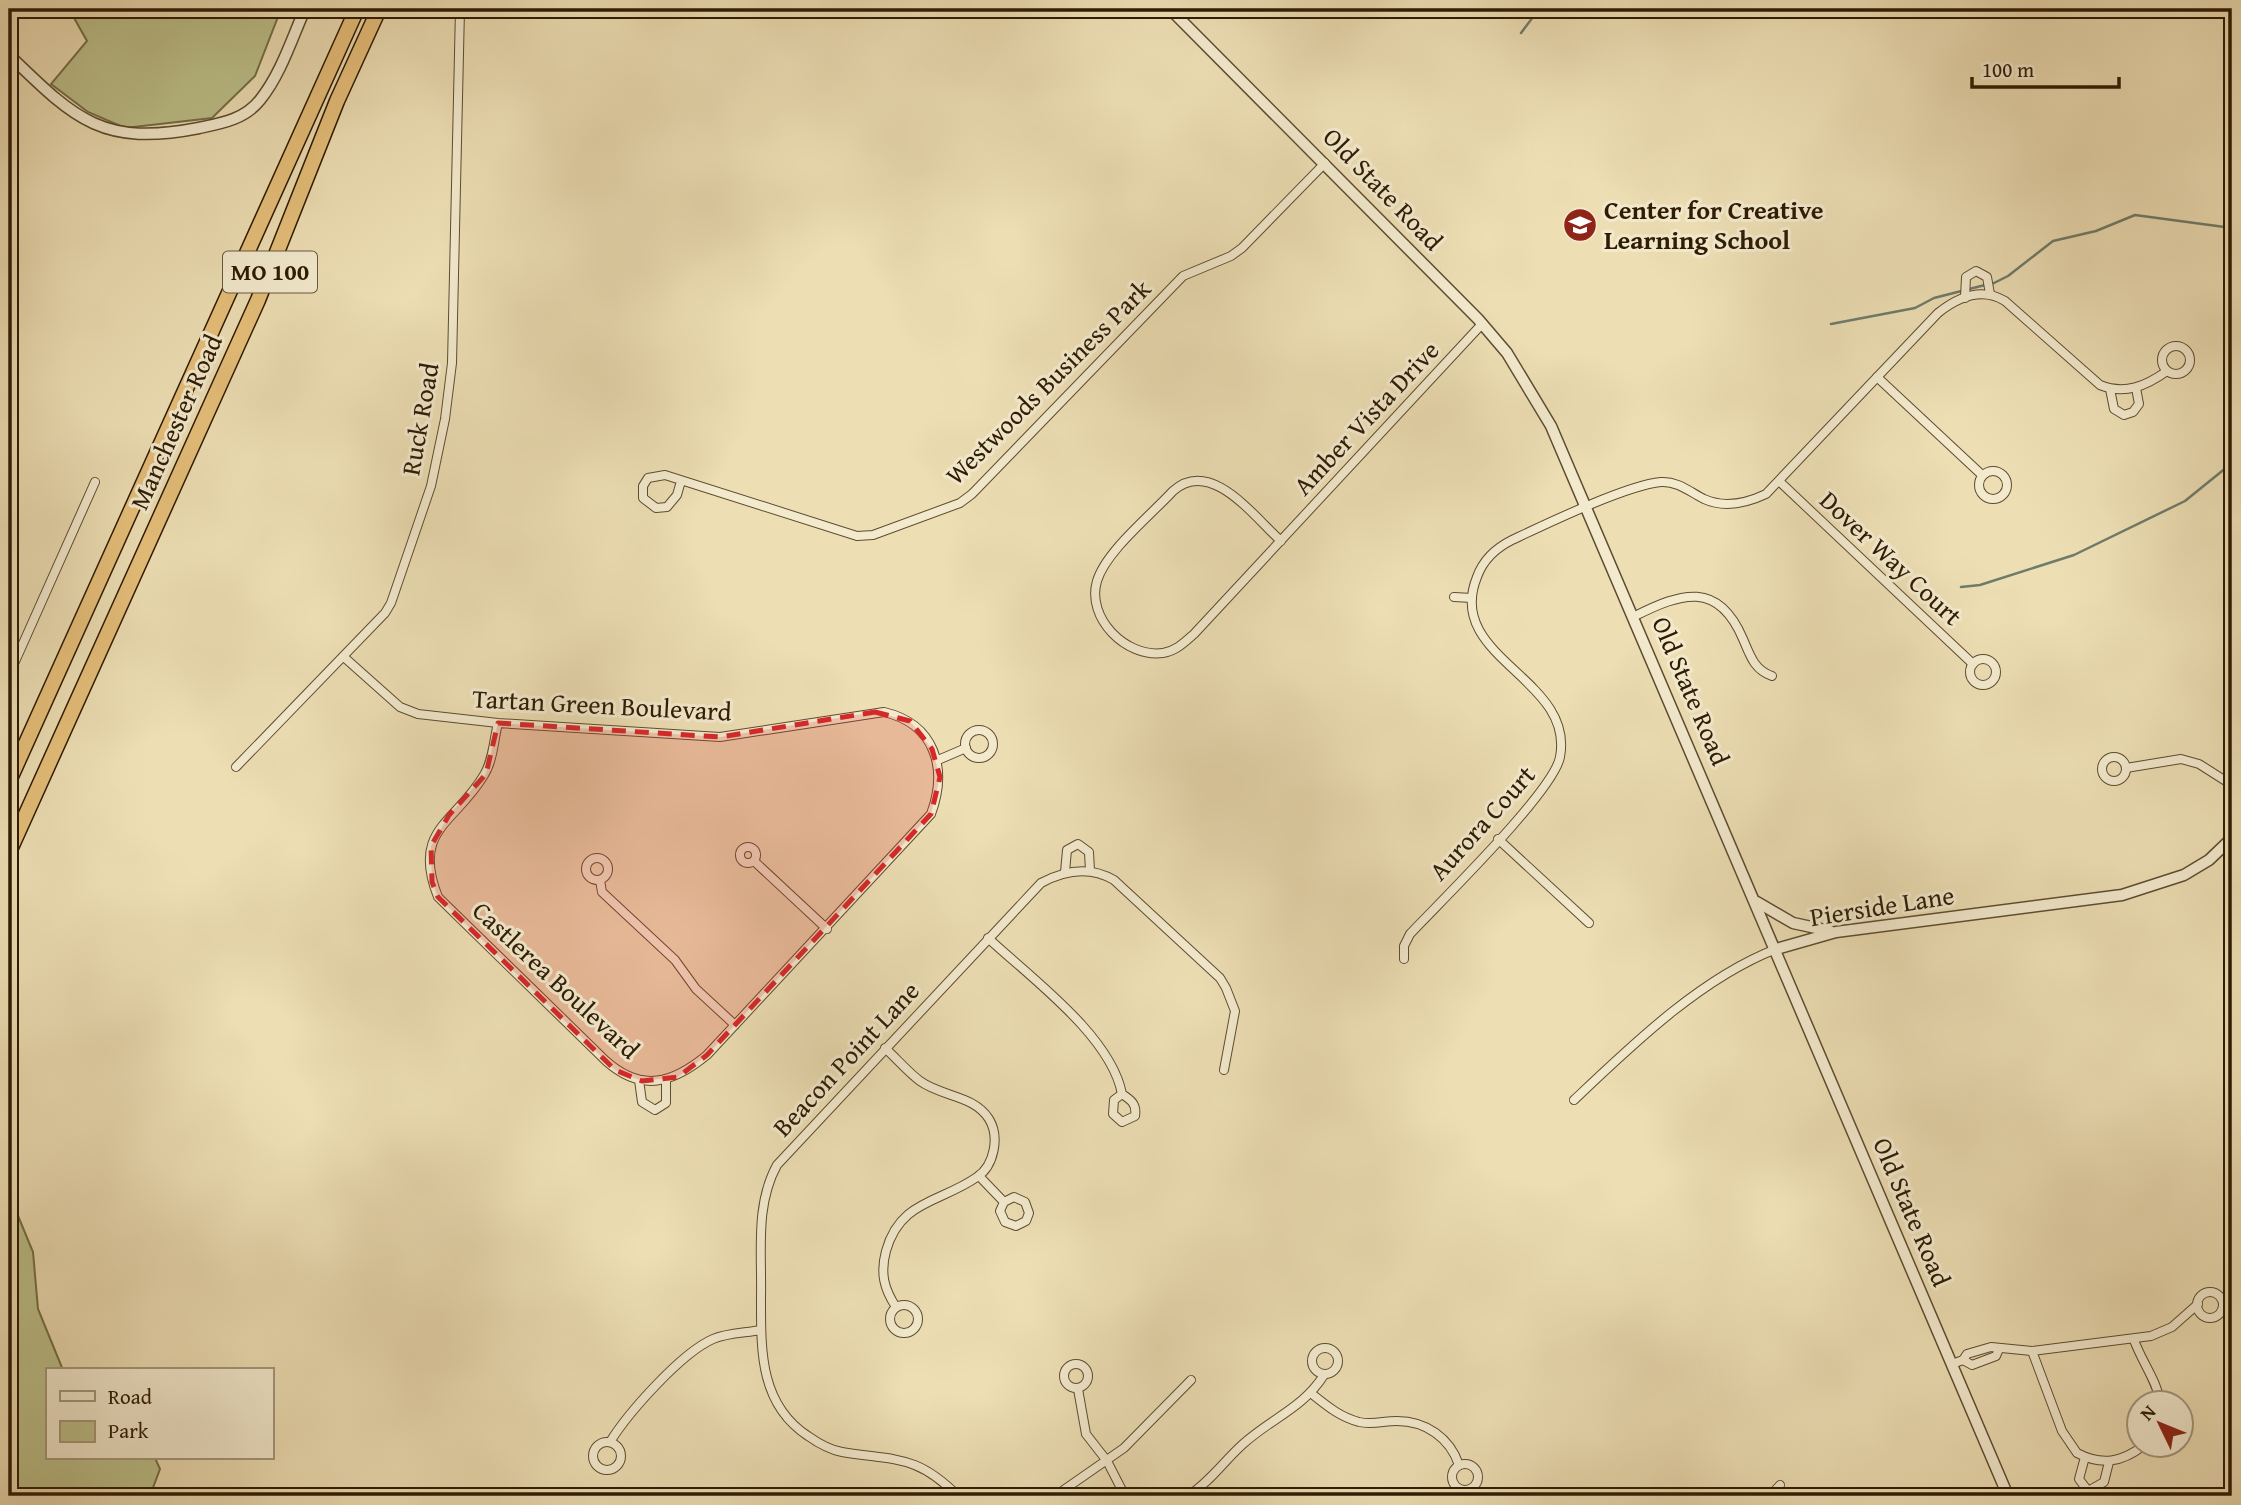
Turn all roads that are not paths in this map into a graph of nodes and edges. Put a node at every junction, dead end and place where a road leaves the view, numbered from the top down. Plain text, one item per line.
1 (305, 9) edge
2 (357, 9) edge
3 (379, 9) edge
4 (460, 9) edge
5 (1170, 9) edge
6 (9, 55) edge
7 (1325, 163) junction
8 (1990, 294) junction
9 (1965, 298) junction
10 (1482, 324) junction
11 (2167, 371) dead end
12 (1877, 377) junction
13 (2136, 388) junction
14 (2110, 389) junction
15 (1982, 475) dead end
16 (681, 481) junction
17 (95, 482) dead end
18 (1780, 482) junction
19 (1588, 507) junction
20 (1281, 541) junction
21 (1454, 597) dead end
22 (1472, 598) junction
23 (1634, 616) junction
24 (345, 658) junction
25 (1973, 664) dead end
26 (9, 675) edge
27 (1772, 676) dead end
28 (498, 723) junction
29 (966, 748) dead end
30 (938, 760) junction
31 (236, 767) dead end
32 (2126, 768) dead end
33 (9, 780) edge
34 (2232, 785) edge
35 (2232, 838) edge
36 (1498, 839) junction
37 (9, 852) edge
38 (754, 861) dead end
39 (1090, 871) junction
40 (1065, 872) junction
41 (600, 880) dead end
42 (1756, 902) junction
43 (1589, 923) dead end
44 (827, 929) junction
45 (1836, 932) junction
46 (988, 938) junction
47 (1776, 949) junction
48 (1404, 959) dead end
49 (735, 1025) junction
50 (885, 1048) junction
51 (1224, 1070) dead end
52 (666, 1079) junction
53 (639, 1080) junction
54 (1122, 1094) dead end
55 (1574, 1100) dead end
56 (979, 1176) junction
57 (1004, 1202) dead end
58 (2198, 1304) dead end
59 (896, 1307) dead end
60 (761, 1331) junction
61 (2134, 1340) junction
62 (2032, 1351) junction
63 (1958, 1362) junction
64 (1324, 1374) dead end
65 (1191, 1380) dead end
66 (1078, 1389) dead end
67 (2159, 1390) edge
68 (1312, 1394) junction
69 (610, 1442) dead end
70 (2085, 1457) junction
71 (2126, 1458) edge
72 (1107, 1461) junction
73 (2109, 1462) junction
74 (1459, 1465) dead end
75 (1780, 1485) dead end
76 (2088, 1494) edge
77 (958, 1496) edge
78 (1055, 1496) edge
79 (1125, 1496) edge
80 (1188, 1496) edge
81 (1770, 1496) edge
82 (2008, 1496) edge

1 - 6 street
2 - 33 highway, Manchester Road / MO 100
3 - 37 highway, Manchester Road / MO 100
4 - 24 street, Ruck Road
5 - 7 street, Old State Road
7 - 10 street, Old State Road
7 - 16 street, Westwoods Business Park
8 - 9 street
8 - 9 street
8 - 14 street
9 - 12 street
10 - 19 street, Old State Road
10 - 20 street, Amber Vista Drive
11 - 13 street
12 - 15 street
12 - 18 street
13 - 14 street
13 - 14 street
16 - 16 street, Westwoods Business Park
17 - 26 street
18 - 19 street
18 - 25 street, Dover Way Court
19 - 22 street
19 - 23 street, Old State Road
20 - 20 street, Amber Vista Drive
21 - 22 street
22 - 36 street, Aurora Court
23 - 27 street
23 - 42 street, Old State Road
24 - 28 street, Tartan Green Boulevard
24 - 31 street, Ruck Road
28 - 30 street, Tartan Green Boulevard
28 - 53 street, Castlerea Boulevard
29 - 30 street
30 - 44 street, Castlerea Boulevard
32 - 34 street
35 - 45 street, Pierside Lane
36 - 43 street
36 - 48 street, Aurora Court
38 - 44 street
39 - 40 street, Beacon Point Lane
39 - 40 street
39 - 51 street, Beacon Point Lane
40 - 46 street, Beacon Point Lane
41 - 49 street
42 - 45 street
42 - 47 street, Old State Road
44 - 49 street, Castlerea Boulevard
45 - 47 street, Pierside Lane
46 - 50 street, Beacon Point Lane
46 - 54 street
47 - 55 street, Pierside Lane
47 - 63 street, Old State Road
49 - 52 street, Castlerea Boulevard
50 - 56 street
50 - 60 street, Beacon Point Lane
52 - 53 street, Castlerea Boulevard
52 - 53 street
56 - 57 street
56 - 59 street
58 - 61 street
60 - 69 street
60 - 77 street, Beacon Point Lane
61 - 62 street
61 - 67 street
62 - 63 street
62 - 70 street
63 - 82 street, Old State Road
64 - 68 street
65 - 72 street
66 - 72 street
68 - 74 street
68 - 80 street
70 - 73 street
70 - 76 street
71 - 73 street
72 - 78 street
72 - 79 street
73 - 76 street
75 - 81 street

